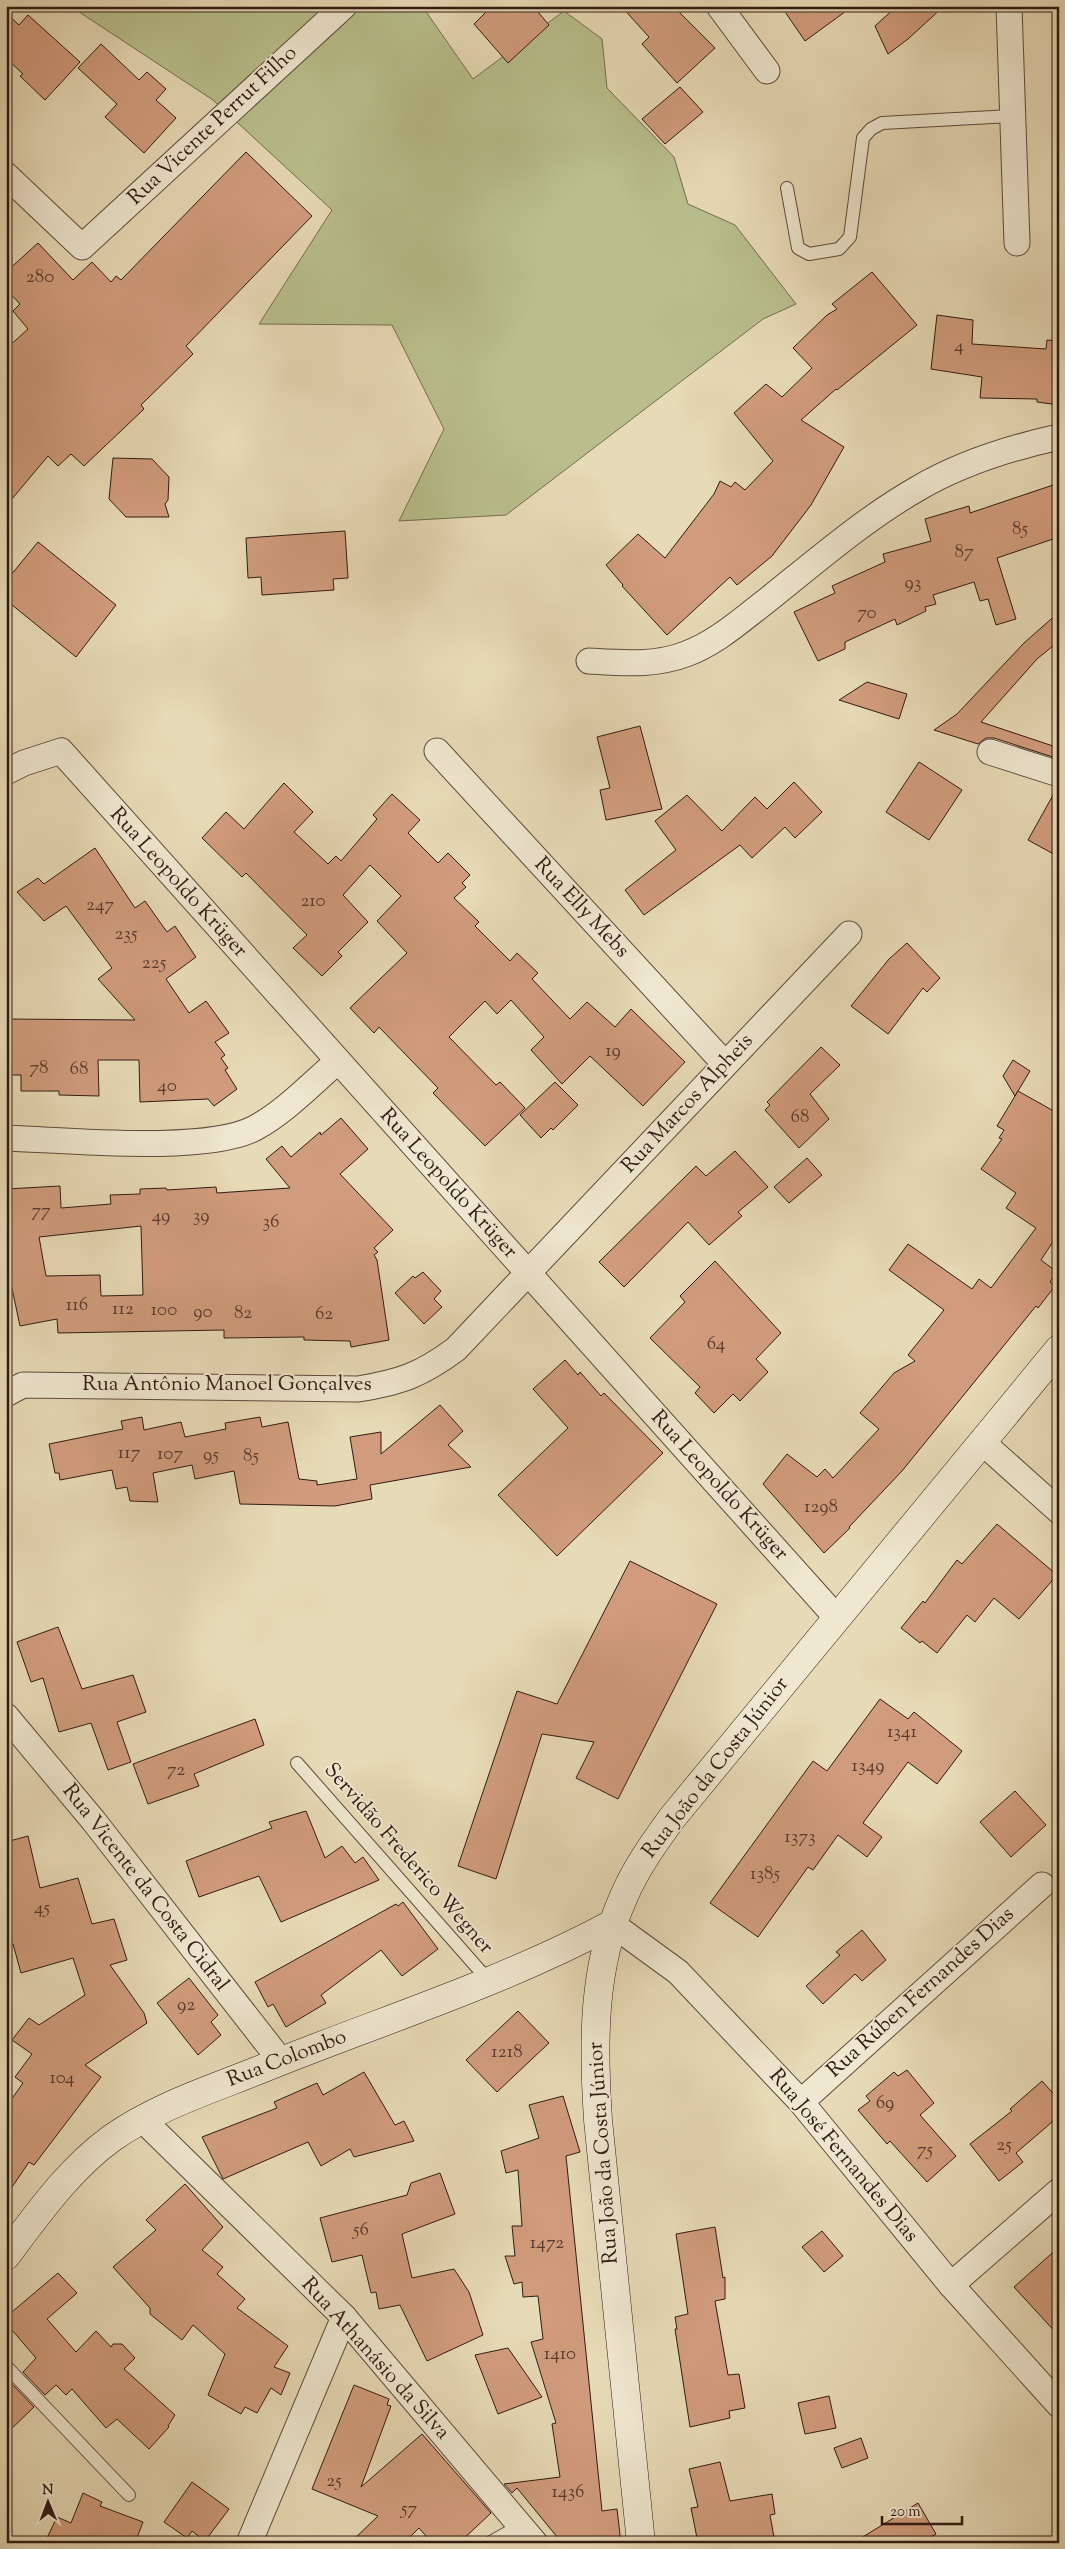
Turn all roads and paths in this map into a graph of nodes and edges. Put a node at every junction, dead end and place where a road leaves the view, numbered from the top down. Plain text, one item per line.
1 (344, 6) edge
2 (719, 6) edge
3 (1009, 6) edge
4 (767, 70) dead end
5 (1011, 116) junction
6 (6, 175) edge
7 (787, 188) dead end
8 (1017, 243) dead end
9 (1059, 437) edge
10 (589, 661) dead end
11 (437, 752) dead end
12 (990, 752) dead end
13 (6, 772) edge
14 (1059, 774) edge
15 (849, 934) dead end
16 (338, 1061) junction
17 (726, 1064) junction
18 (6, 1138) edge
19 (528, 1273) junction
20 (1059, 1350) edge
21 (6, 1394) edge
22 (982, 1442) junction
23 (1059, 1511) edge
24 (837, 1618) junction
25 (6, 1716) edge
26 (297, 1763) dead end
27 (1042, 1885) dead end
28 (612, 1924) junction
29 (490, 1981) junction
30 (281, 2061) junction
31 (801, 2102) junction
32 (143, 2120) junction
33 (1059, 2191) edge
34 (9, 2248) edge
35 (951, 2285) junction
36 (344, 2317) junction
37 (6, 2366) edge
38 (1059, 2405) edge
39 (129, 2495) dead end
40 (528, 2534) edge
41 (249, 2543) edge
42 (489, 2543) edge
43 (641, 2543) edge

1 - 6 street, Rua Vicente Perrut Filho
2 - 4 street
3 - 5 street
5 - 7 lane
5 - 8 street
9 - 10 street
11 - 17 street, Rua Elly Mebs
12 - 14 street
13 - 16 street, Rua Leopoldo Krüger
15 - 17 street, Rua Marcos Alpheis
16 - 18 street
16 - 19 street, Rua Leopoldo Krüger
17 - 19 street, Rua Marcos Alpheis
19 - 21 street, Rua Antônio Manoel Gonçalves
19 - 24 street, Rua Leopoldo Krüger
20 - 22 main road, Rua João da Costa Júnior
22 - 23 street
22 - 24 main road, Rua João da Costa Júnior
24 - 28 main road, Rua João da Costa Júnior
25 - 30 street, Rua Vicente da Costa Cidral
26 - 29 lane, Servidão Frederico Wegner
27 - 31 street, Rua Rúben Fernandes Dias
28 - 29 main road, Rua Colombo
28 - 31 street, Rua José Fernandes Dias
28 - 43 main road, Rua João da Costa Júnior
29 - 30 main road, Rua Colombo
30 - 32 main road, Rua Colombo
31 - 35 street, Rua José Fernandes Dias
32 - 34 main road, Rua Colombo
32 - 36 street, Rua Athanásio da Silva
33 - 35 street
35 - 38 street, Rua José Fernandes Dias
36 - 40 street, Rua Athanásio da Silva
36 - 41 street
37 - 39 lane
40 - 42 lane

